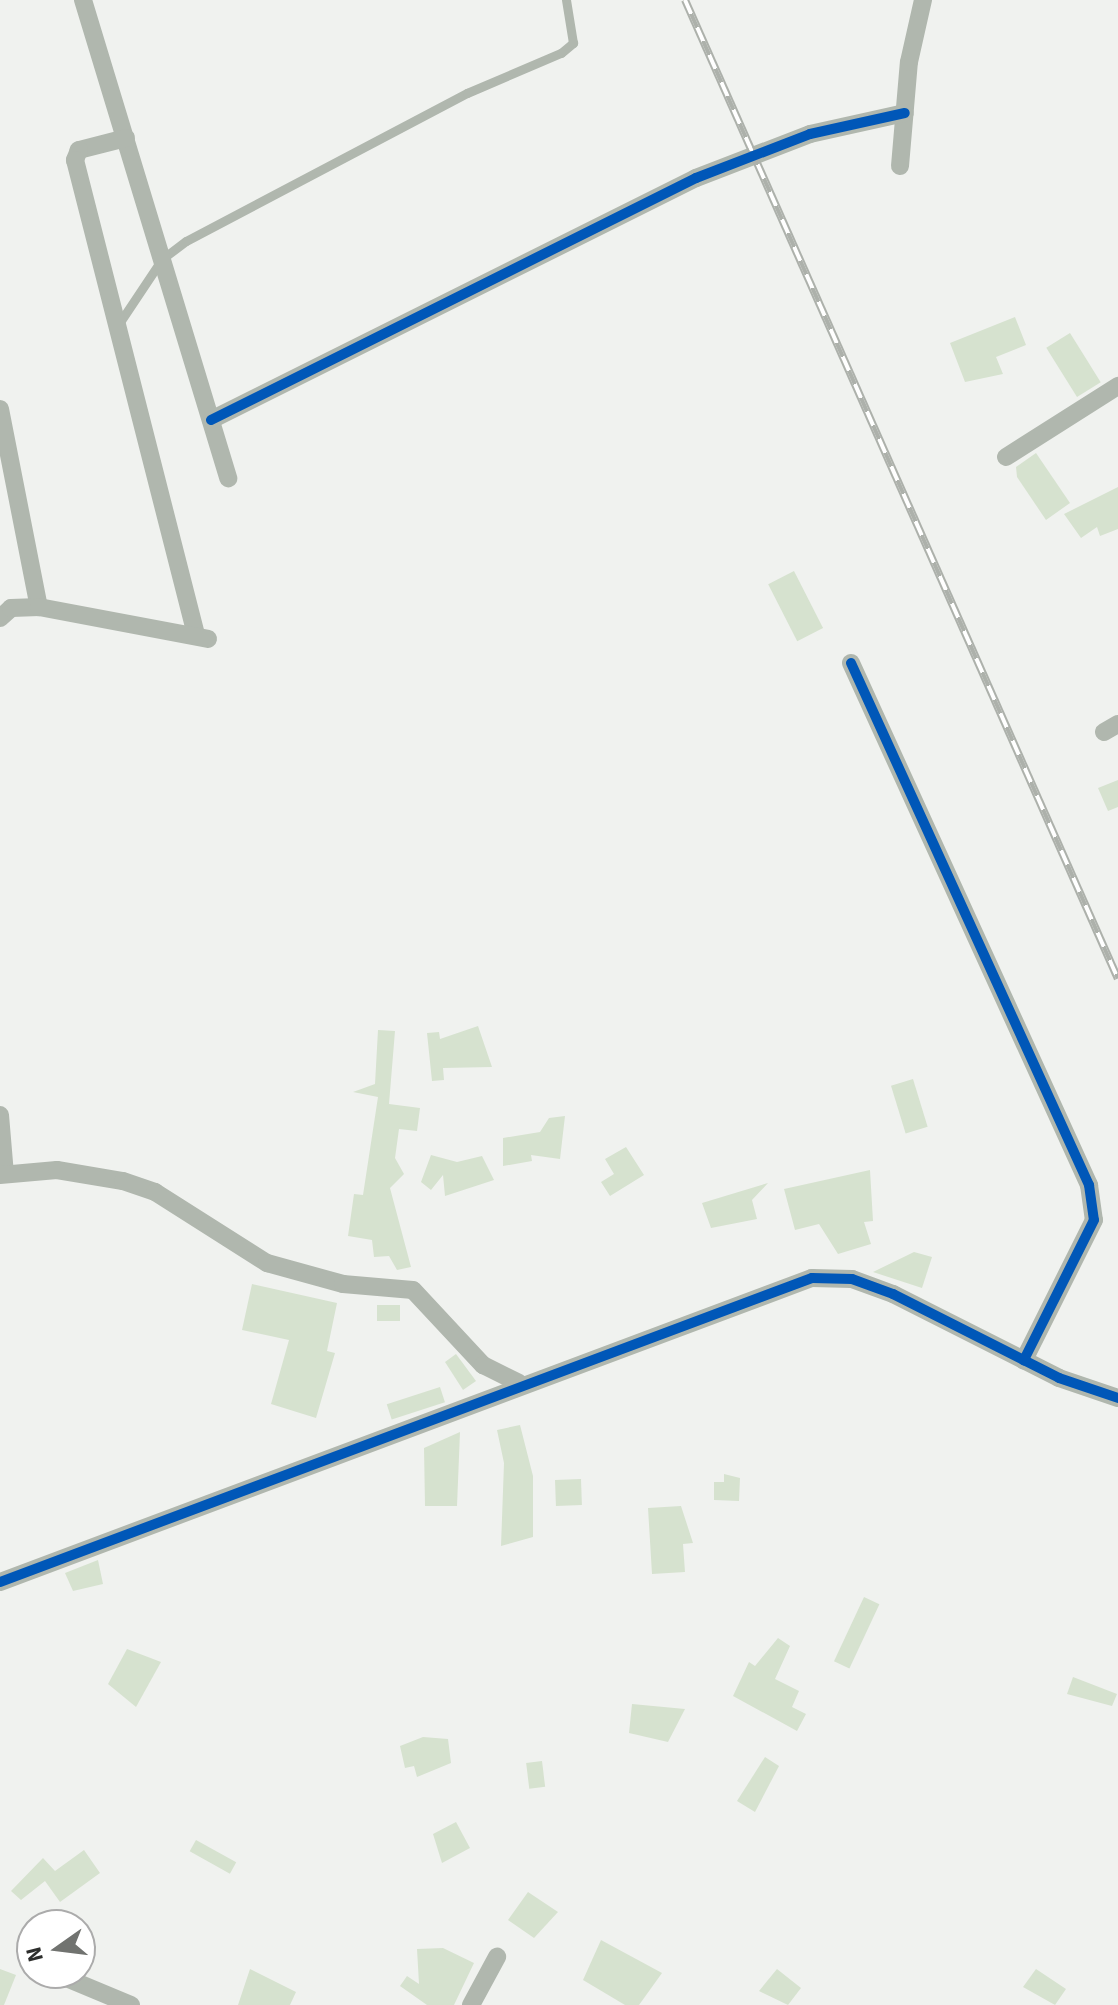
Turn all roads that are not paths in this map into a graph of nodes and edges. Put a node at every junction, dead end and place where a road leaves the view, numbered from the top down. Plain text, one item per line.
1 (83, 0) edge
2 (566, 0) edge
3 (923, 0) edge
4 (905, 113) junction
5 (126, 138) junction
6 (900, 166) dead end
7 (162, 259) junction
8 (118, 325) junction
9 (1118, 386) edge
10 (0, 409) edge
11 (211, 420) junction
12 (1006, 457) dead end
13 (228, 478) dead end
14 (39, 607) junction
15 (4, 611) edge
16 (851, 663) dead end
17 (0, 1115) edge
18 (2, 1174) edge
19 (1024, 1360) junction
20 (519, 1383) junction
21 (1118, 1398) edge
22 (0, 1582) edge
23 (497, 1957) dead end
24 (93, 1989) edge
25 (131, 2005) edge
26 (471, 2005) edge

1 - 5 street
2 - 7 lane
3 - 4 street
4 - 6 street
4 - 11 street
5 - 7 street
5 - 8 street
7 - 8 lane
7 - 11 street
8 - 14 street
9 - 12 street
10 - 14 street
11 - 13 street
14 - 15 street
16 - 19 street
17 - 18 street
18 - 20 street
19 - 20 street
19 - 21 street
20 - 22 street
23 - 26 street
24 - 25 street

